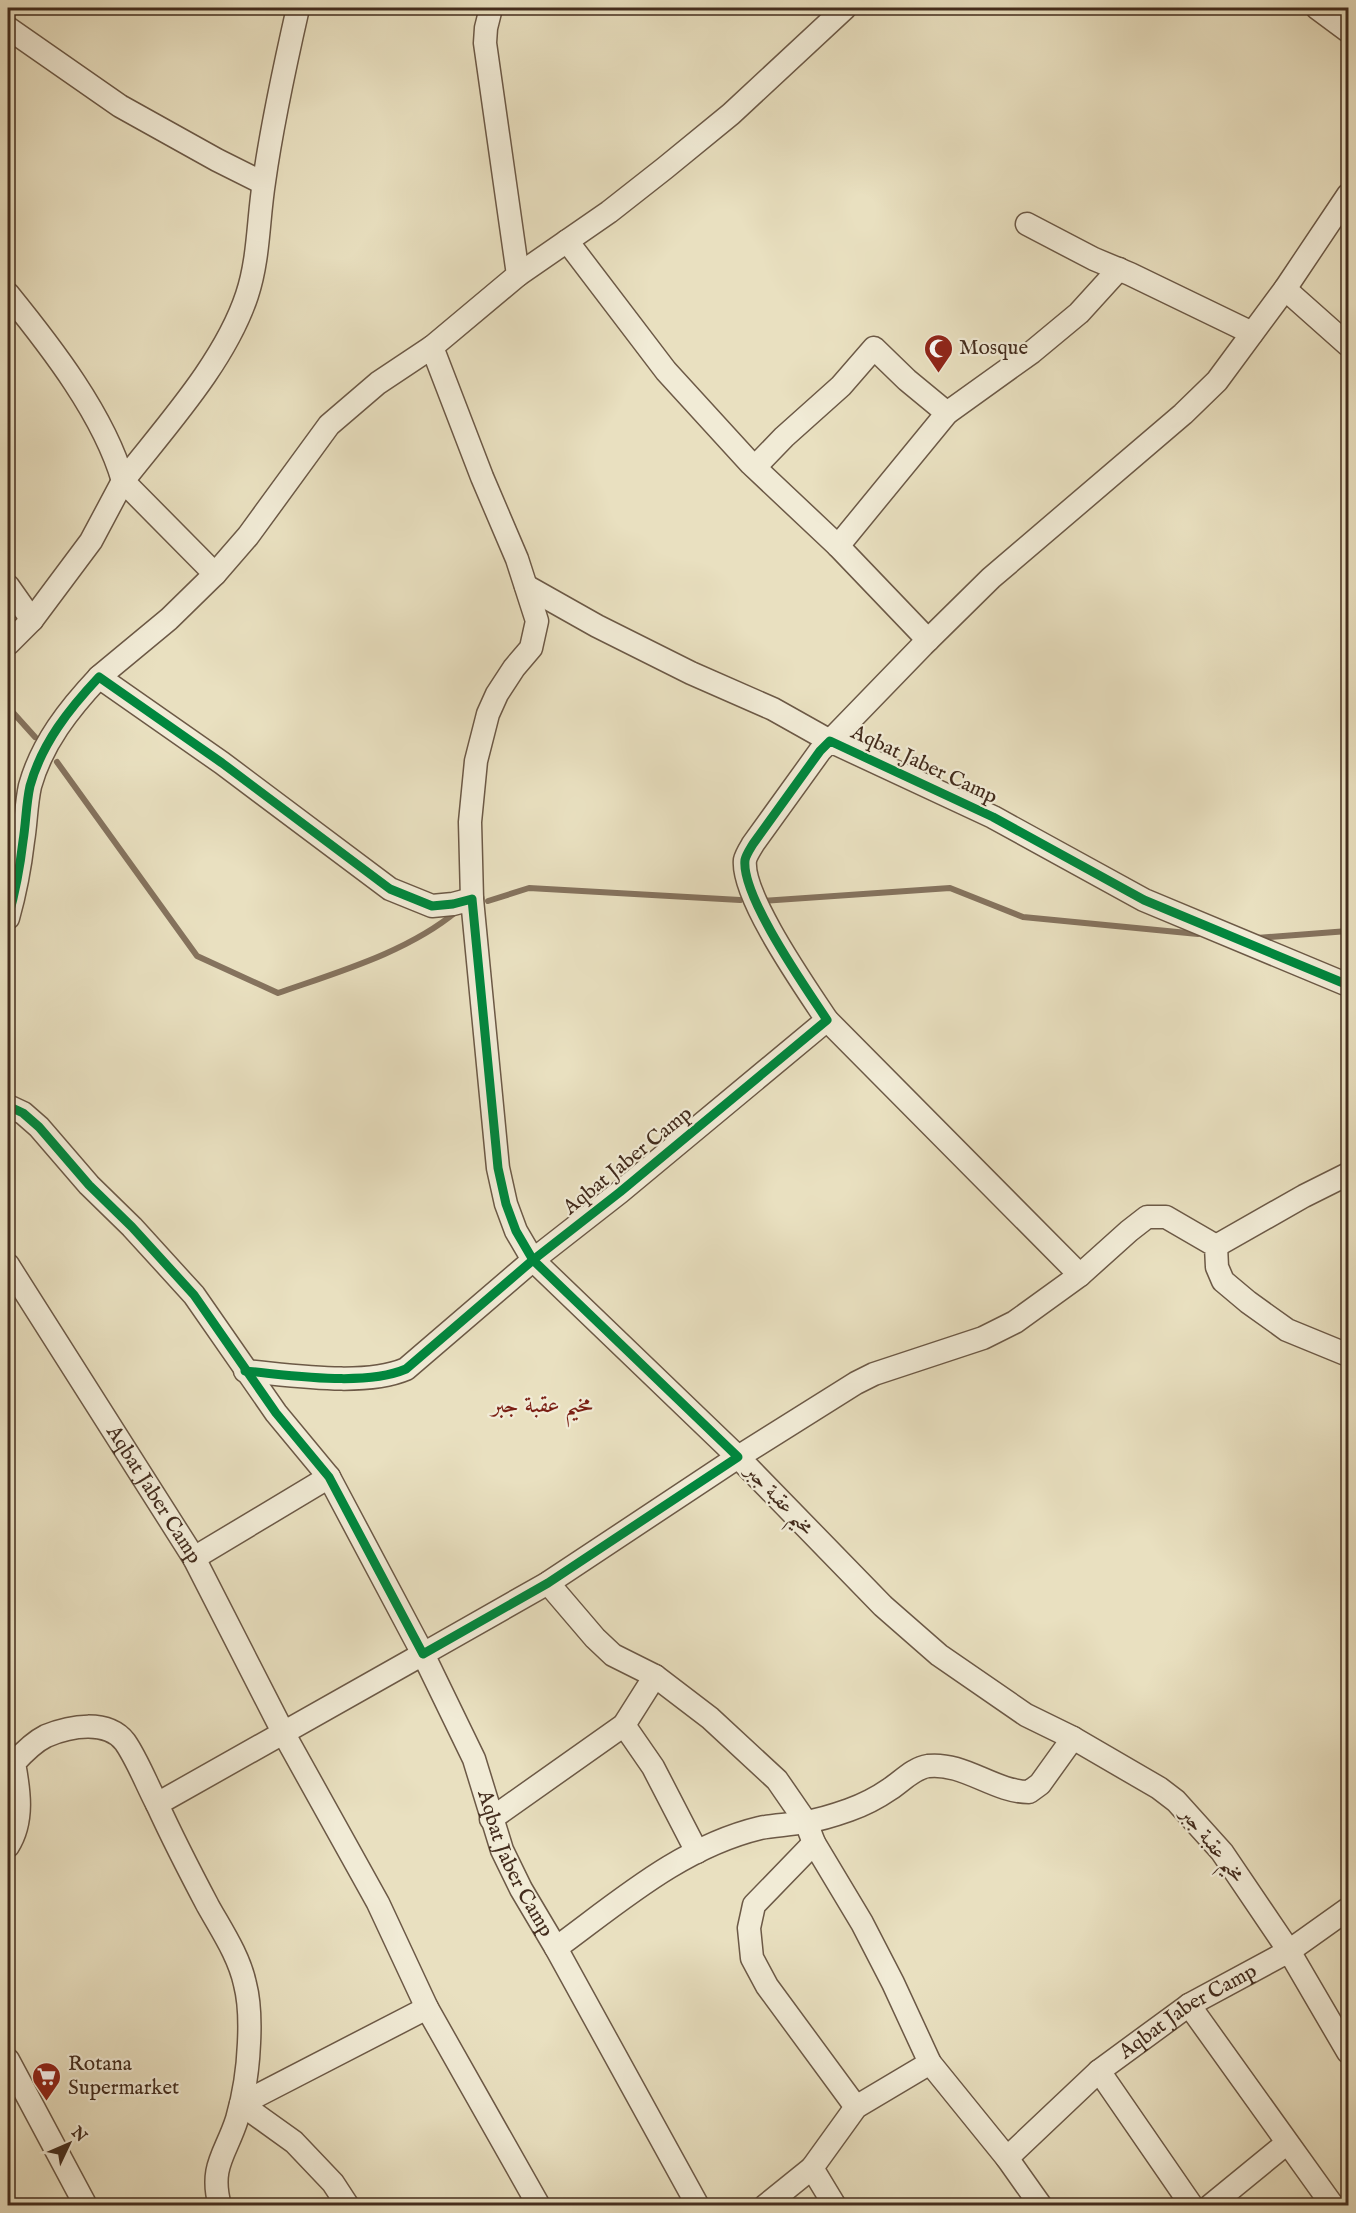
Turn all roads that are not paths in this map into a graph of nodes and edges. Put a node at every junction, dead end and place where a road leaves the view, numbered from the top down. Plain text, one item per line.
1 (298, 8) edge
2 (491, 8) edge
3 (844, 8) edge
4 (1317, 8) edge
5 (8, 28) edge
6 (1348, 31) edge
7 (263, 183) junction
8 (1348, 195) edge
9 (1027, 224) dead end
10 (567, 241) junction
11 (1119, 269) junction
12 (518, 274) junction
13 (1285, 288) junction
14 (8, 294) edge
15 (1252, 333) junction
16 (1348, 345) edge
17 (432, 347) junction
18 (947, 412) junction
19 (754, 467) junction
20 (123, 481) junction
21 (838, 546) junction
22 (215, 574) junction
23 (8, 586) edge
24 (526, 586) junction
25 (582, 617) junction
26 (32, 620) junction
27 (536, 632) junction
28 (928, 640) junction
29 (8, 644) edge
30 (99, 677) junction
31 (830, 741) junction
32 (472, 898) junction
33 (8, 918) edge
34 (1348, 985) edge
35 (826, 1020) junction
36 (8, 1106) edge
37 (1348, 1174) edge
38 (1216, 1246) junction
39 (533, 1260) junction
40 (8, 1265) edge
41 (1080, 1275) junction
42 (1348, 1355) edge
43 (245, 1371) junction
44 (738, 1457) junction
45 (329, 1477) junction
46 (194, 1558) junction
47 (548, 1583) junction
48 (423, 1654) junction
49 (655, 1676) junction
50 (624, 1725) junction
51 (284, 1734) junction
52 (1073, 1738) junction
53 (11, 1753) edge
54 (157, 1804) junction
55 (491, 1819) junction
56 (806, 1822) junction
57 (814, 1843) junction
58 (8, 1846) edge
59 (697, 1852) junction
60 (1348, 1909) edge
61 (556, 1948) junction
62 (1289, 1951) junction
63 (1189, 2005) junction
64 (427, 2008) junction
65 (1348, 2052) edge
66 (8, 2060) edge
67 (930, 2063) junction
68 (1099, 2071) junction
69 (241, 2104) junction
70 (856, 2107) junction
71 (1287, 2143) junction
72 (1007, 2158) junction
73 (812, 2168) junction
74 (86, 2205) edge
75 (219, 2205) edge
76 (348, 2205) edge
77 (539, 2205) edge
78 (698, 2205) edge
79 (765, 2205) edge
80 (835, 2205) edge
81 (1041, 2205) edge
82 (1192, 2205) edge
83 (1210, 2205) edge
84 (1333, 2205) edge

1 - 7 street
2 - 12 street
3 - 10 street
4 - 6 street
5 - 7 street
7 - 20 street
8 - 13 street
9 - 11 street
10 - 12 street
10 - 19 street
11 - 15 street
11 - 18 street
12 - 17 street
13 - 15 street
13 - 16 street
14 - 20 street
15 - 28 street
17 - 22 street
17 - 24 street
18 - 19 street
18 - 21 street
19 - 21 street
20 - 22 street
20 - 26 street
21 - 28 street
22 - 30 street
23 - 26 street
24 - 25 street
24 - 27 street
25 - 27 street
25 - 31 street
26 - 29 street
27 - 32 street
28 - 31 street
30 - 32 street
30 - 33 street
31 - 34 street, Aqbat Jaber Camp
31 - 35 street, Aqbat Jaber Camp
32 - 39 street
35 - 39 street, Aqbat Jaber Camp
35 - 41 street
36 - 43 street, Aqbat Jaber Camp
37 - 38 street
38 - 41 street, مخيم عقبة جبر
38 - 42 street
39 - 43 street, Aqbat Jaber Camp
39 - 44 street
40 - 46 street, Aqbat Jaber Camp
41 - 44 street, مخيم عقبة جبر
43 - 45 street, Aqbat Jaber Camp
44 - 47 street
44 - 52 street, مخيم عقبة جبر
45 - 46 street
45 - 48 street, Aqbat Jaber Camp
46 - 51 street, Aqbat Jaber Camp
47 - 48 street
47 - 49 street
48 - 51 street
48 - 55 street, Aqbat Jaber Camp
49 - 50 street
49 - 56 street
50 - 55 street
50 - 59 street
51 - 54 street
51 - 64 street, Aqbat Jaber Camp
52 - 56 street
52 - 62 street, مخيم عقبة جبر
53 - 54 street
53 - 58 street
54 - 69 street
55 - 61 street, Aqbat Jaber Camp
56 - 57 street
56 - 59 street
57 - 67 street
57 - 70 street
59 - 61 street
60 - 62 street
61 - 78 street, Aqbat Jaber Camp
62 - 63 street, Aqbat Jaber Camp
62 - 65 street
63 - 68 street, Aqbat Jaber Camp
63 - 71 street
64 - 69 street
64 - 77 street, Aqbat Jaber Camp
66 - 74 street
67 - 70 street
67 - 72 street
68 - 72 street, Aqbat Jaber Camp
68 - 82 street
69 - 75 street
69 - 76 street
70 - 73 street
71 - 83 street
71 - 84 street
72 - 81 street
73 - 79 street
73 - 80 street

